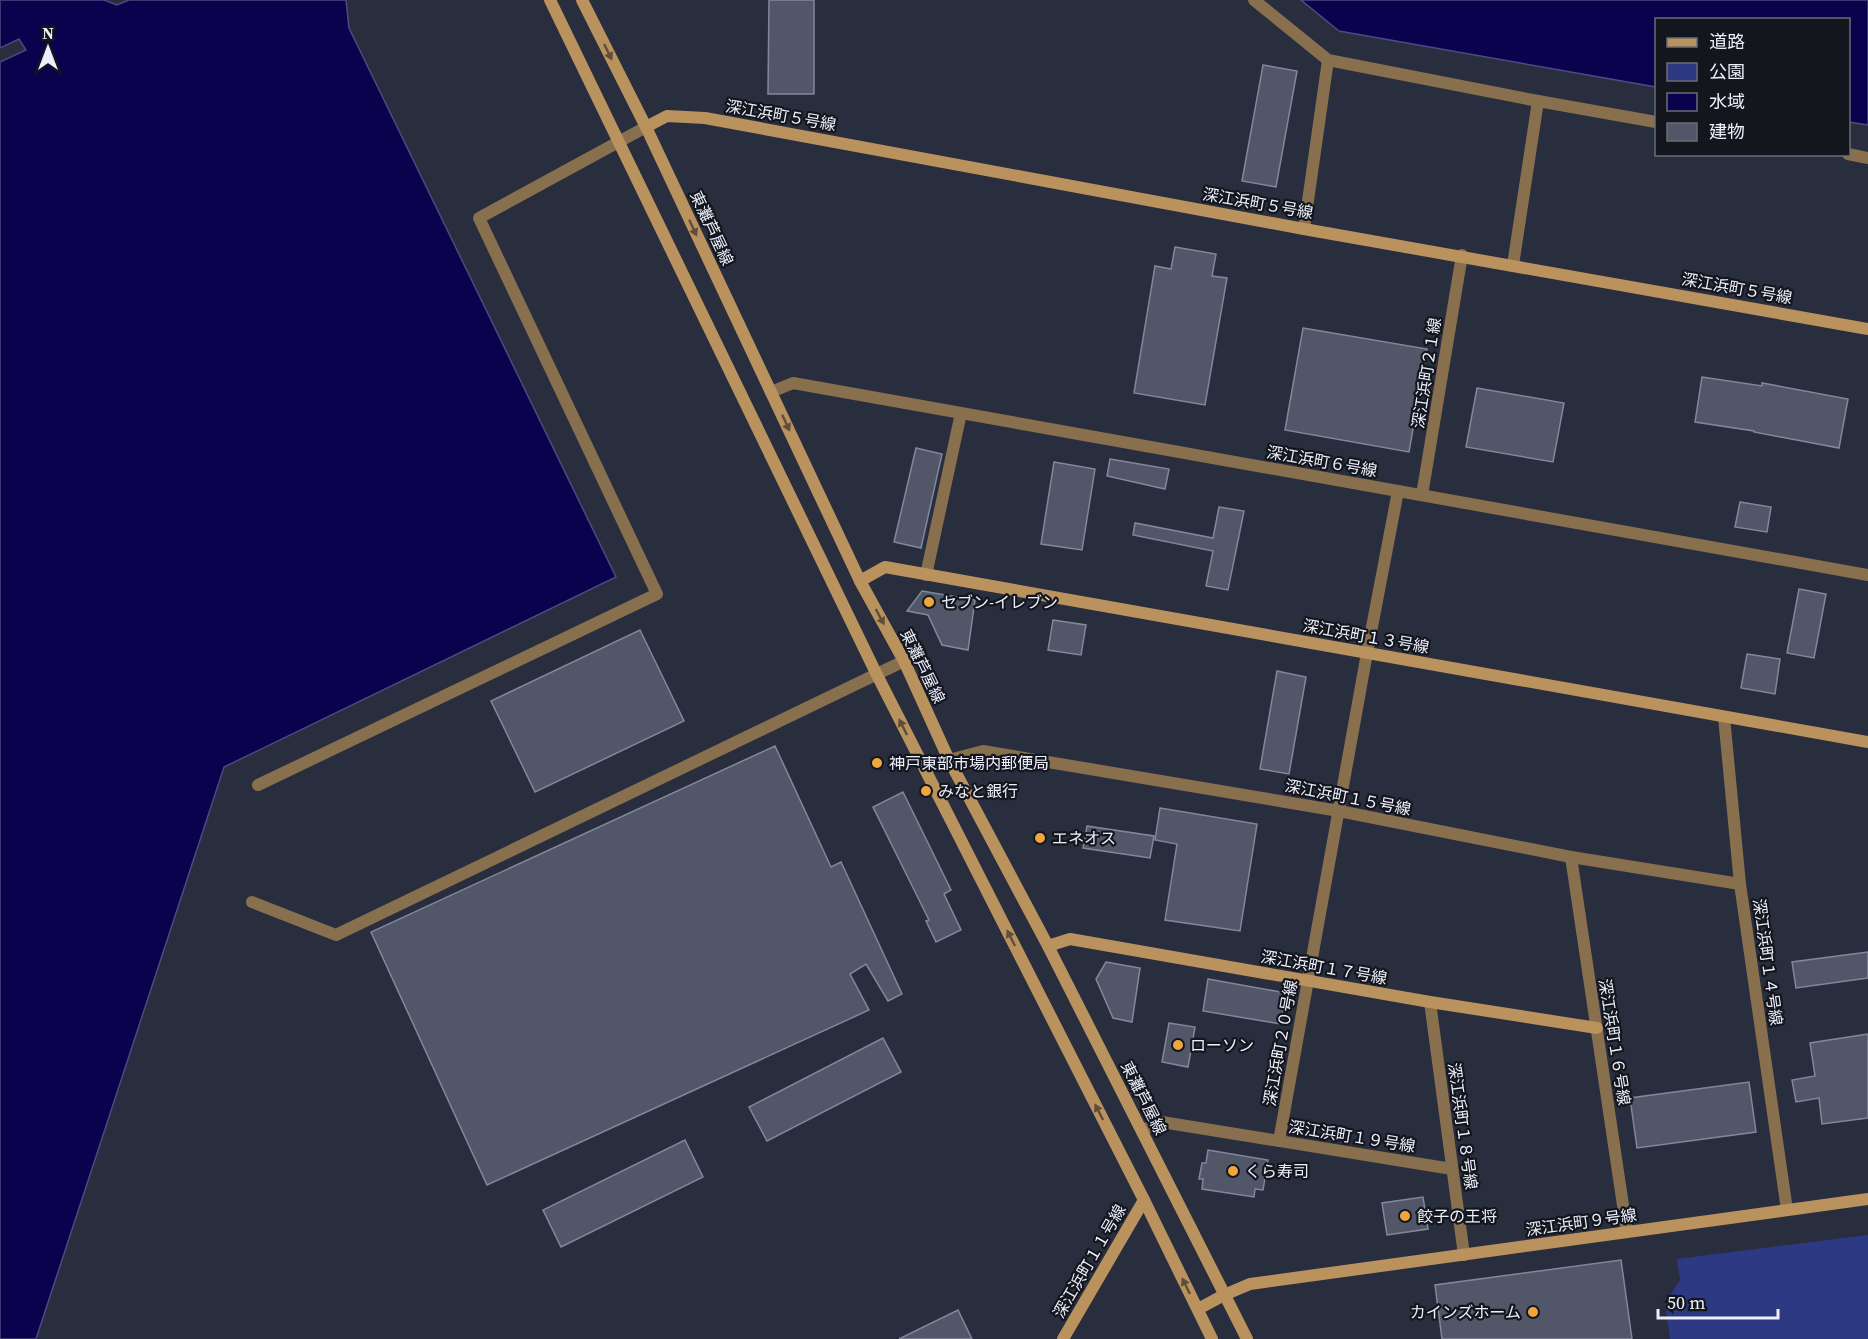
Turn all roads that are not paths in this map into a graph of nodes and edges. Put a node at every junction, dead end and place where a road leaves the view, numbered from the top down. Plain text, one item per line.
1 (550, 0) edge
2 (582, 0) edge
3 (1254, 0) edge
4 (1328, 60) junction
5 (1538, 101) junction
6 (1655, 122) edge
7 (646, 127) junction
8 (619, 143) junction
9 (1850, 154) edge
10 (1868, 158) edge
11 (1304, 229) junction
12 (1462, 255) junction
13 (1513, 265) junction
14 (1868, 329) edge
15 (771, 392) junction
16 (961, 412) junction
17 (1398, 491) junction
18 (1422, 495) junction
19 (926, 575) junction
20 (1868, 575) edge
21 (860, 581) junction
22 (1367, 653) junction
23 (904, 661) junction
24 (876, 673) junction
25 (1724, 717) junction
26 (1868, 742) edge
27 (949, 760) junction
28 (258, 785) dead end
29 (1339, 811) junction
30 (1571, 857) junction
31 (1740, 884) junction
32 (252, 902) dead end
33 (1048, 946) junction
34 (1308, 981) junction
35 (1430, 1002) junction
36 (1597, 1028) junction
37 (1142, 1130) junction
38 (1279, 1141) junction
39 (1452, 1169) junction
40 (1868, 1199) edge
41 (1144, 1200) junction
42 (1787, 1210) junction
43 (1627, 1232) junction
44 (1464, 1254) junction
45 (1224, 1295) junction
46 (1198, 1309) junction
47 (1063, 1339) edge
48 (1212, 1339) edge
49 (1247, 1339) edge

1 - 8 street
2 -> 7 street, 東灘芦屋線
3 - 4 street
4 - 5 street
4 - 11 street
5 - 6 street
5 - 13 street
7 - 8 street
7 - 11 street, 深江浜町５号線
7 -> 15 street, 東灘芦屋線
8 - 24 street
8 - 28 street
9 - 10 street
11 - 12 street, 深江浜町５号線
12 - 13 street, 深江浜町５号線
12 - 18 street, 深江浜町２１線
13 - 14 street, 深江浜町５号線
15 - 16 street, 深江浜町６号線
15 -> 21 street, 東灘芦屋線
16 - 17 street, 深江浜町６号線
16 - 19 street
17 - 18 street, 深江浜町６号線
17 - 22 street, 深江浜町２０号線
18 - 20 street, 深江浜町６号線
19 - 21 street, 深江浜町１３号線
19 - 22 street, 深江浜町１３号線
21 -> 23 street, 東灘芦屋線
22 - 25 street, 深江浜町１３号線
22 - 29 street, 深江浜町２０号線
23 - 24 street
23 - 27 street, 東灘芦屋線
24 - 32 street
41 -> 24 street
25 - 26 street, 深江浜町１３号線
25 - 31 street, 深江浜町１４号線
27 - 29 street, 深江浜町１５号線
27 - 33 street, 東灘芦屋線
29 - 30 street, 深江浜町１５号線
29 - 34 street, 深江浜町２０号線
30 - 31 street, 深江浜町１５号線
30 - 36 street, 深江浜町１６号線
31 - 42 street, 深江浜町１４号線
33 - 34 street, 深江浜町１７号線
33 - 37 street, 東灘芦屋線
34 - 35 street, 深江浜町１７号線
34 - 38 street, 深江浜町２０号線
35 - 36 street, 深江浜町１７号線
35 - 39 street, 深江浜町１８号線
36 - 43 street, 深江浜町１６号線
37 - 38 street, 深江浜町１９号線
37 - 45 street, 東灘芦屋線
38 - 39 street, 深江浜町１９号線
39 - 44 street, 深江浜町１８号線
40 - 42 street, 深江浜町９号線
46 -> 41 street
41 - 47 street, 深江浜町１１号線
42 - 43 street, 深江浜町９号線
43 - 44 street, 深江浜町９号線
44 - 45 street, 深江浜町９号線
45 - 46 street, 深江浜町９号線
45 - 49 street, 東灘芦屋線
46 - 48 street

